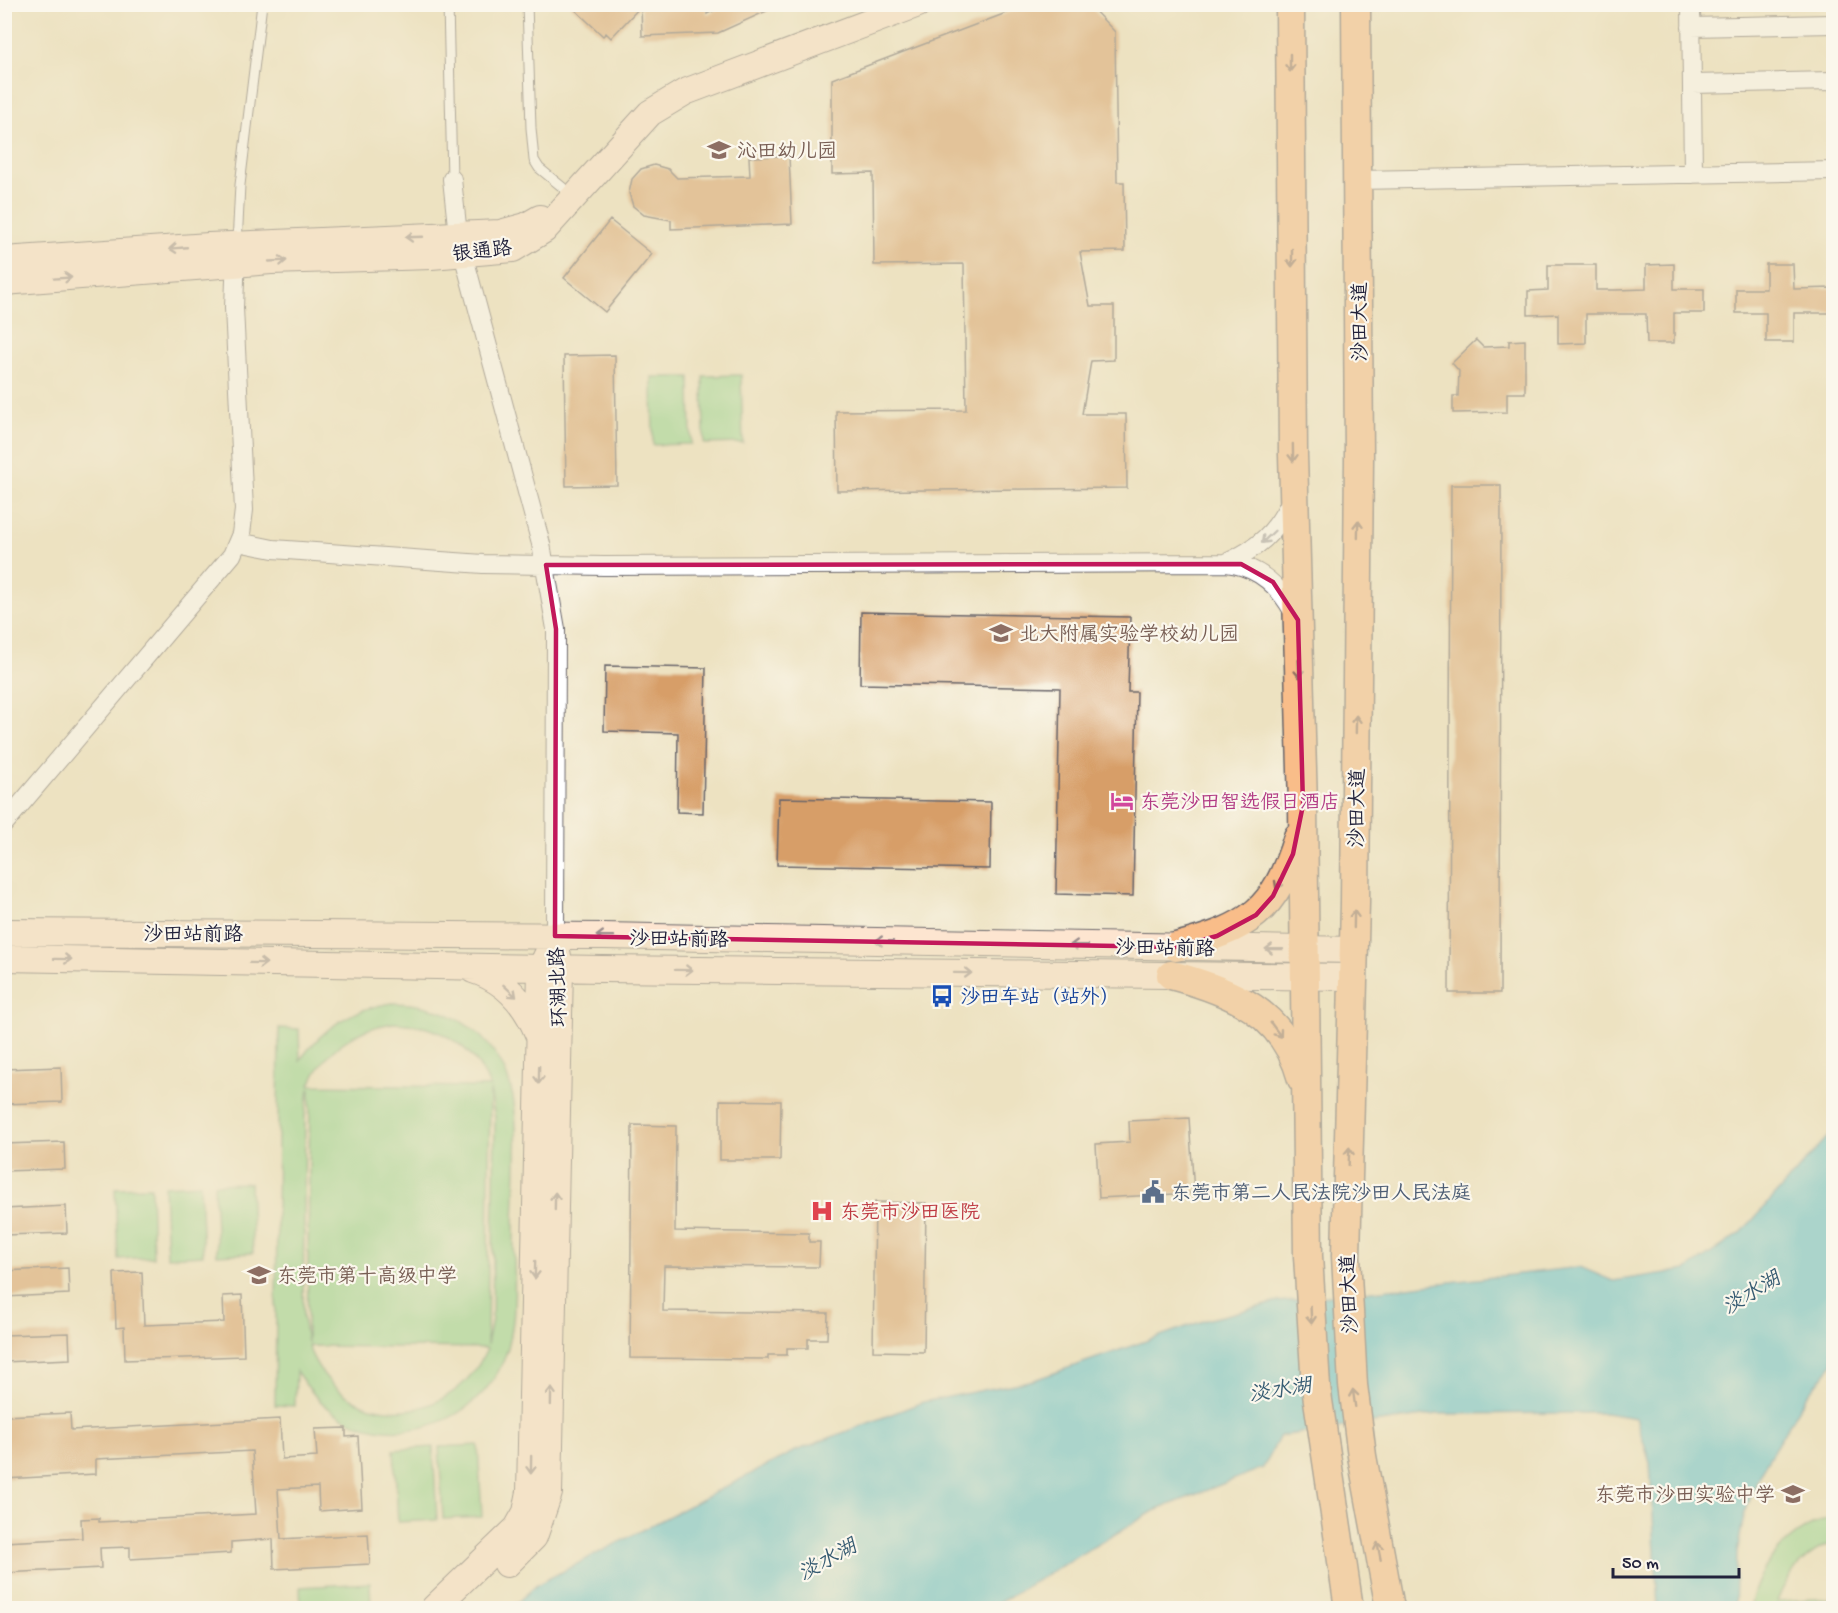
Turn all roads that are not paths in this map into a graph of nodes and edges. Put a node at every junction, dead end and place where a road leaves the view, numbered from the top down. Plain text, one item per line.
1 (262, 4) edge
2 (448, 4) edge
3 (527, 4) edge
4 (882, 4) edge
5 (918, 4) edge
6 (1290, 4) edge
7 (1356, 4) edge
8 (1691, 4) edge
9 (1833, 24) edge
10 (1692, 27) junction
11 (1833, 81) edge
12 (1692, 84) junction
13 (1833, 171) edge
14 (1693, 174) junction
15 (452, 178) joint
16 (1358, 180) junction
17 (570, 194) junction
18 (460, 244) junction
19 (236, 254) junction
20 (4, 260) edge
21 (4, 282) edge
22 (1294, 494) junction
23 (238, 542) junction
24 (1226, 563) junction
25 (546, 565) junction
26 (1298, 620) junction
27 (1304, 805) junction
28 (4, 824) edge
29 (4, 932) edge
30 (555, 936) junction
31 (1176, 947) junction
32 (4, 958) edge
33 (1305, 963) junction
34 (1354, 964) junction
35 (461, 966) junction
36 (550, 968) junction
37 (1171, 975) junction
38 (539, 1038) junction
39 (1307, 1099) junction
40 (434, 1608) edge
41 (459, 1608) edge
42 (1349, 1608) edge
43 (1390, 1608) edge

1 - 19 lane
2 - 15 lane
3 - 17 lane
4 - 17 street, 银通路
5 - 17 street, 银通路
6 -> 22 main road, 沙田大道
7 - 16 main road, 沙田大道
8 - 10 street
9 - 10 street
10 - 12 street
11 - 12 street
12 - 14 street
13 - 14 street
14 - 16 street
15 - 18 street
34 -> 16 main road, 沙田大道
17 - 18 street, 银通路
18 - 19 street, 银通路
18 - 25 street
19 -> 20 street, 银通路
21 -> 19 street, 银通路
19 - 23 street
22 -> 24 street
22 - 26 main road, 沙田大道
23 - 25 street
23 - 28 street
24 - 25 street
24 - 26 street
25 - 30 street
26 -> 27 main road, 沙田大道
27 -> 31 main road
27 - 33 main road, 沙田大道
29 - 30 street, 沙田站前路
31 -> 30 street, 沙田站前路
30 - 36 street, 环湖北路
33 -> 31 street, 沙田站前路
32 -> 35 street, 沙田站前路
33 - 34 street, 沙田站前路
33 - 37 street, 沙田站前路
33 - 39 main road, 沙田大道
43 -> 34 main road, 沙田大道
35 - 36 street, 沙田站前路
35 -> 38 street
36 -> 37 street, 沙田站前路
36 - 38 street, 环湖北路
41 -> 36 street, 环湖北路
37 -> 39 main road
38 -> 40 street, 环湖北路
39 -> 42 main road, 沙田大道

